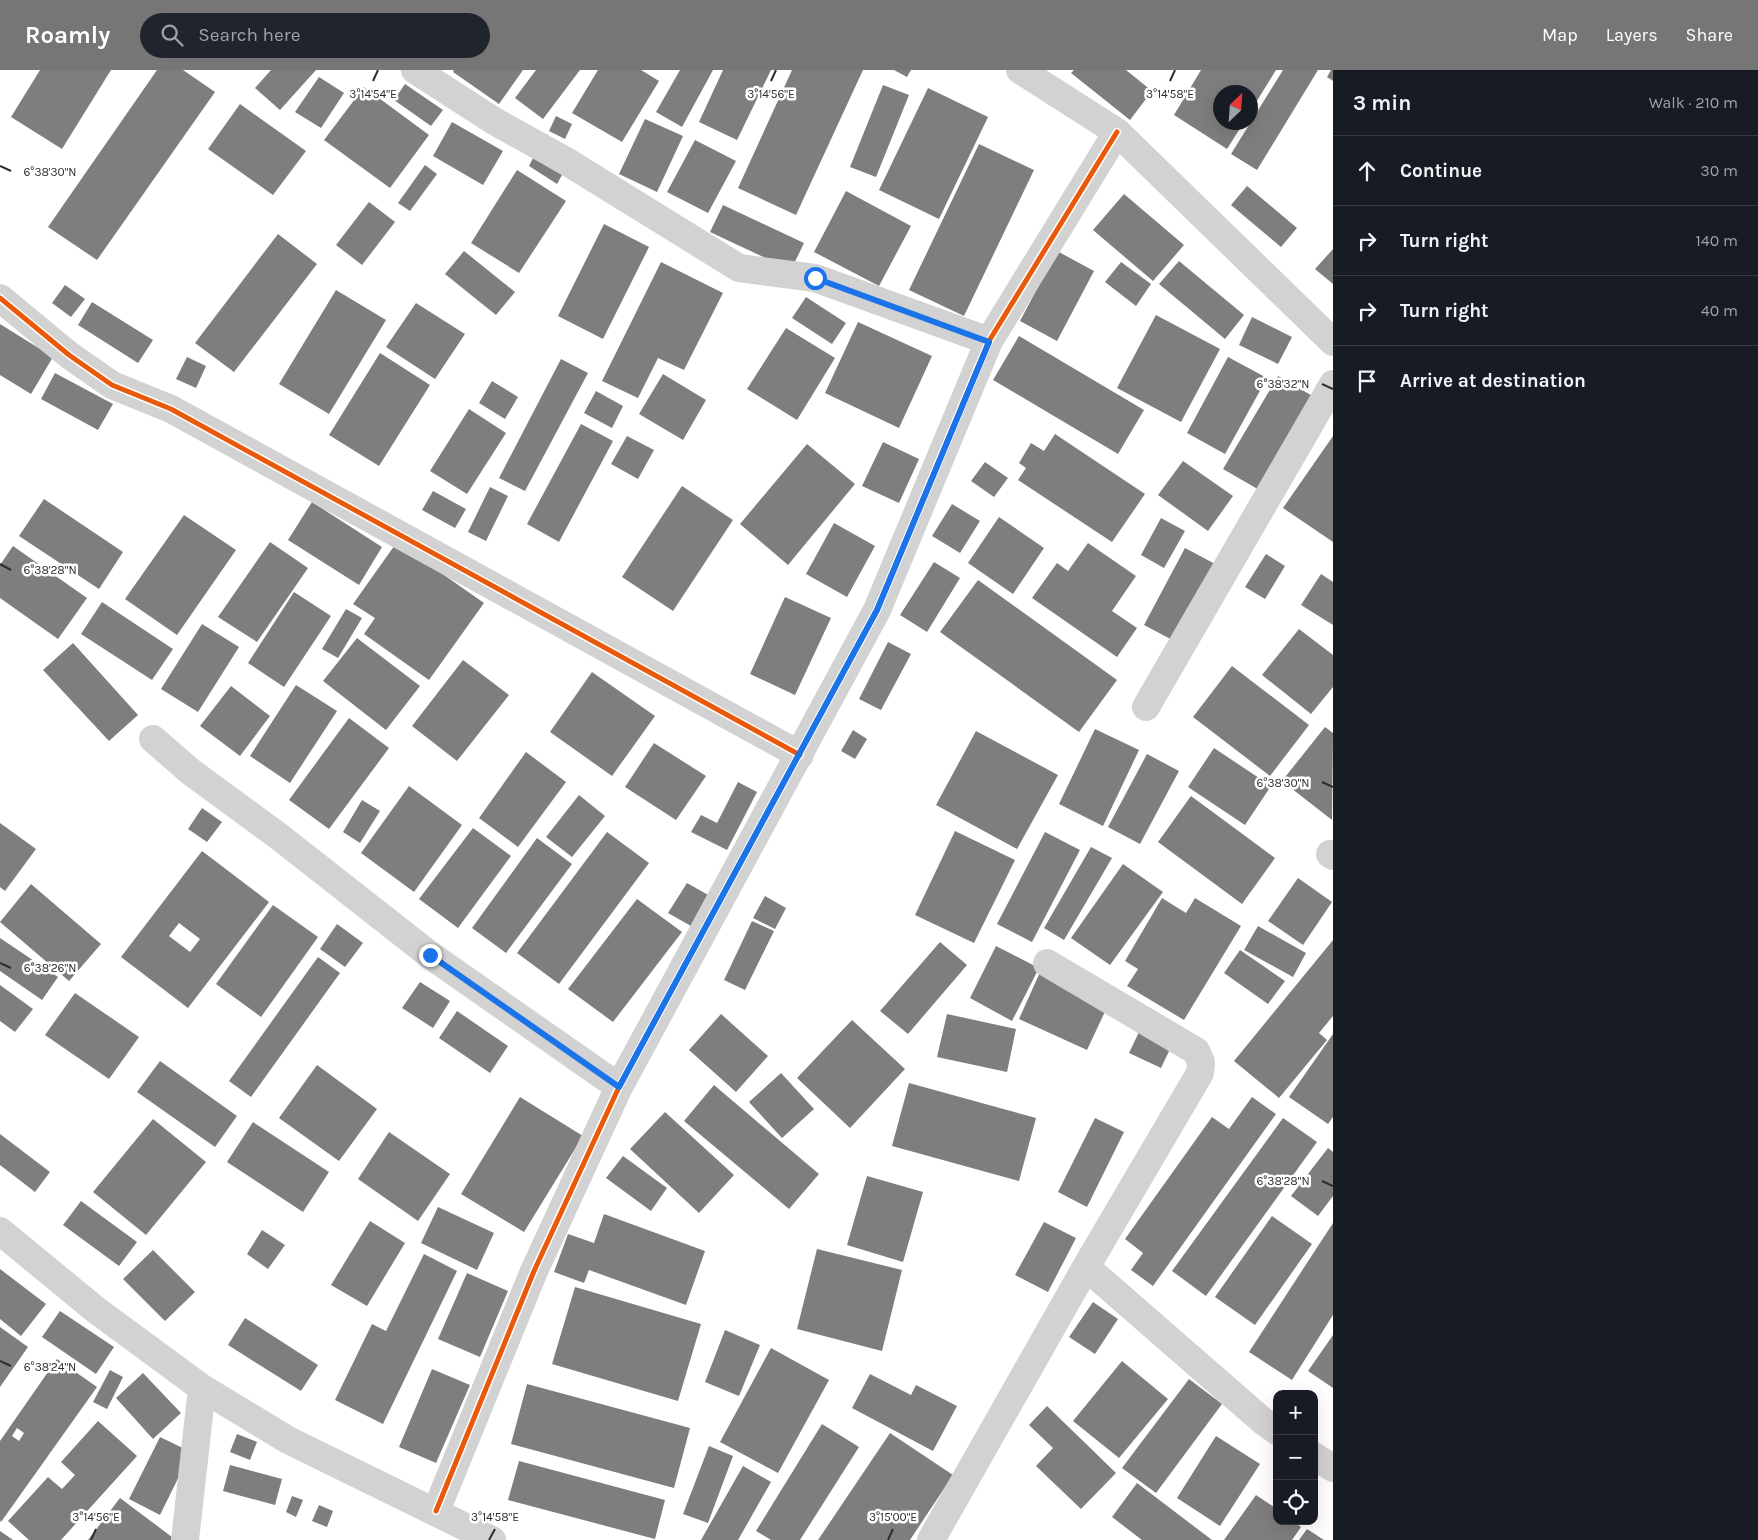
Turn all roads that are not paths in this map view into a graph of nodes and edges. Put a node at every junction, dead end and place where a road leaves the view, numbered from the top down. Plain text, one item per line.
1 (415, 70) edge
2 (1020, 70) edge
3 (1117, 132) junction
4 (0, 298) edge
5 (989, 342) junction
6 (1333, 342) edge
7 (1333, 384) edge
8 (1146, 707) dead end
9 (153, 739) dead end
10 (800, 754) junction
11 (1047, 963) dead end
12 (619, 1087) junction
13 (0, 1231) edge
14 (1086, 1267) junction
15 (202, 1388) junction
16 (1273, 1428) edge
17 (1318, 1459) edge
18 (1333, 1468) edge
19 (436, 1511) junction
20 (185, 1540) edge
21 (492, 1540) edge
22 (931, 1540) edge

1 - 5 street
2 - 3 street
3 - 5 street
3 - 6 street
4 - 10 street
5 - 10 street
7 - 8 street
9 - 12 street
10 - 12 street
11 - 14 street
12 - 19 street
13 - 15 street
14 - 16 street
14 - 22 street
15 - 19 street
15 - 20 street
17 - 18 street
19 - 21 street

